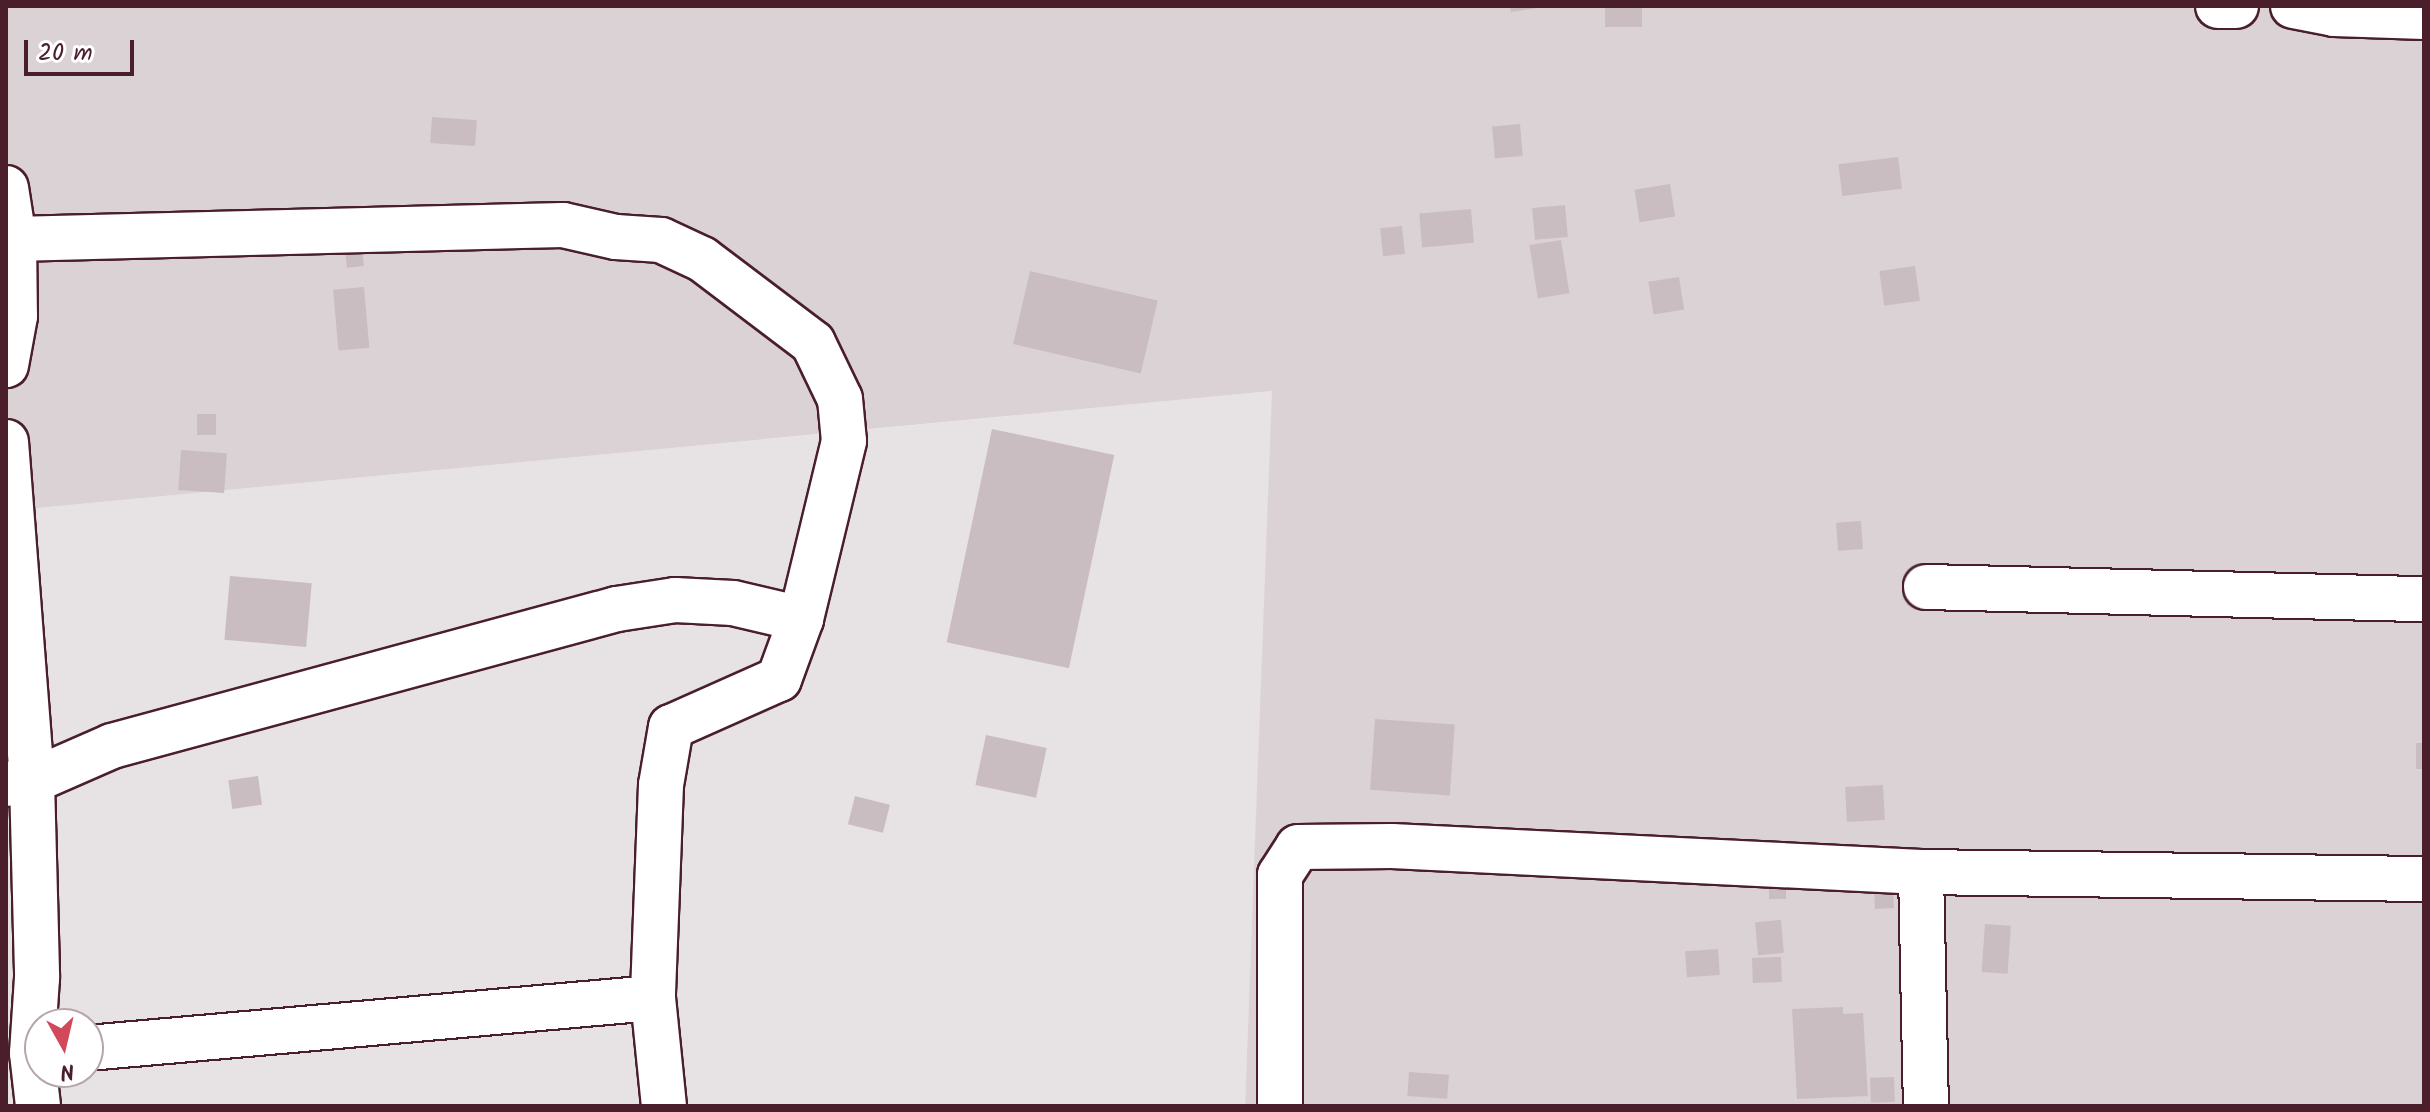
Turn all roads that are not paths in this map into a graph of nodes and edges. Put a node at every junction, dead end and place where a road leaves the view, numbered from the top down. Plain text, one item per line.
1 (2218, 6) edge
2 (2236, 6) edge
3 (2293, 6) edge
4 (2424, 17) edge
5 (6, 188) edge
6 (14, 239) junction
7 (6, 365) edge
8 (6, 442) edge
9 (1926, 587) dead end
10 (2424, 599) edge
11 (801, 619) junction
12 (19, 783) edge
13 (1921, 872) junction
14 (2424, 879) edge
15 (653, 998) junction
16 (33, 1008) edge
17 (104, 1047) edge
18 (664, 1106) edge
19 (1280, 1106) edge
20 (1926, 1106) edge

1 - 2 street
3 - 4 street
5 - 6 street
6 - 7 street
6 - 11 street
8 - 12 street
9 - 10 street
11 - 12 street
11 - 15 street
12 - 16 street
13 - 14 street
13 - 19 street
13 - 20 street
15 - 17 street
15 - 18 street

